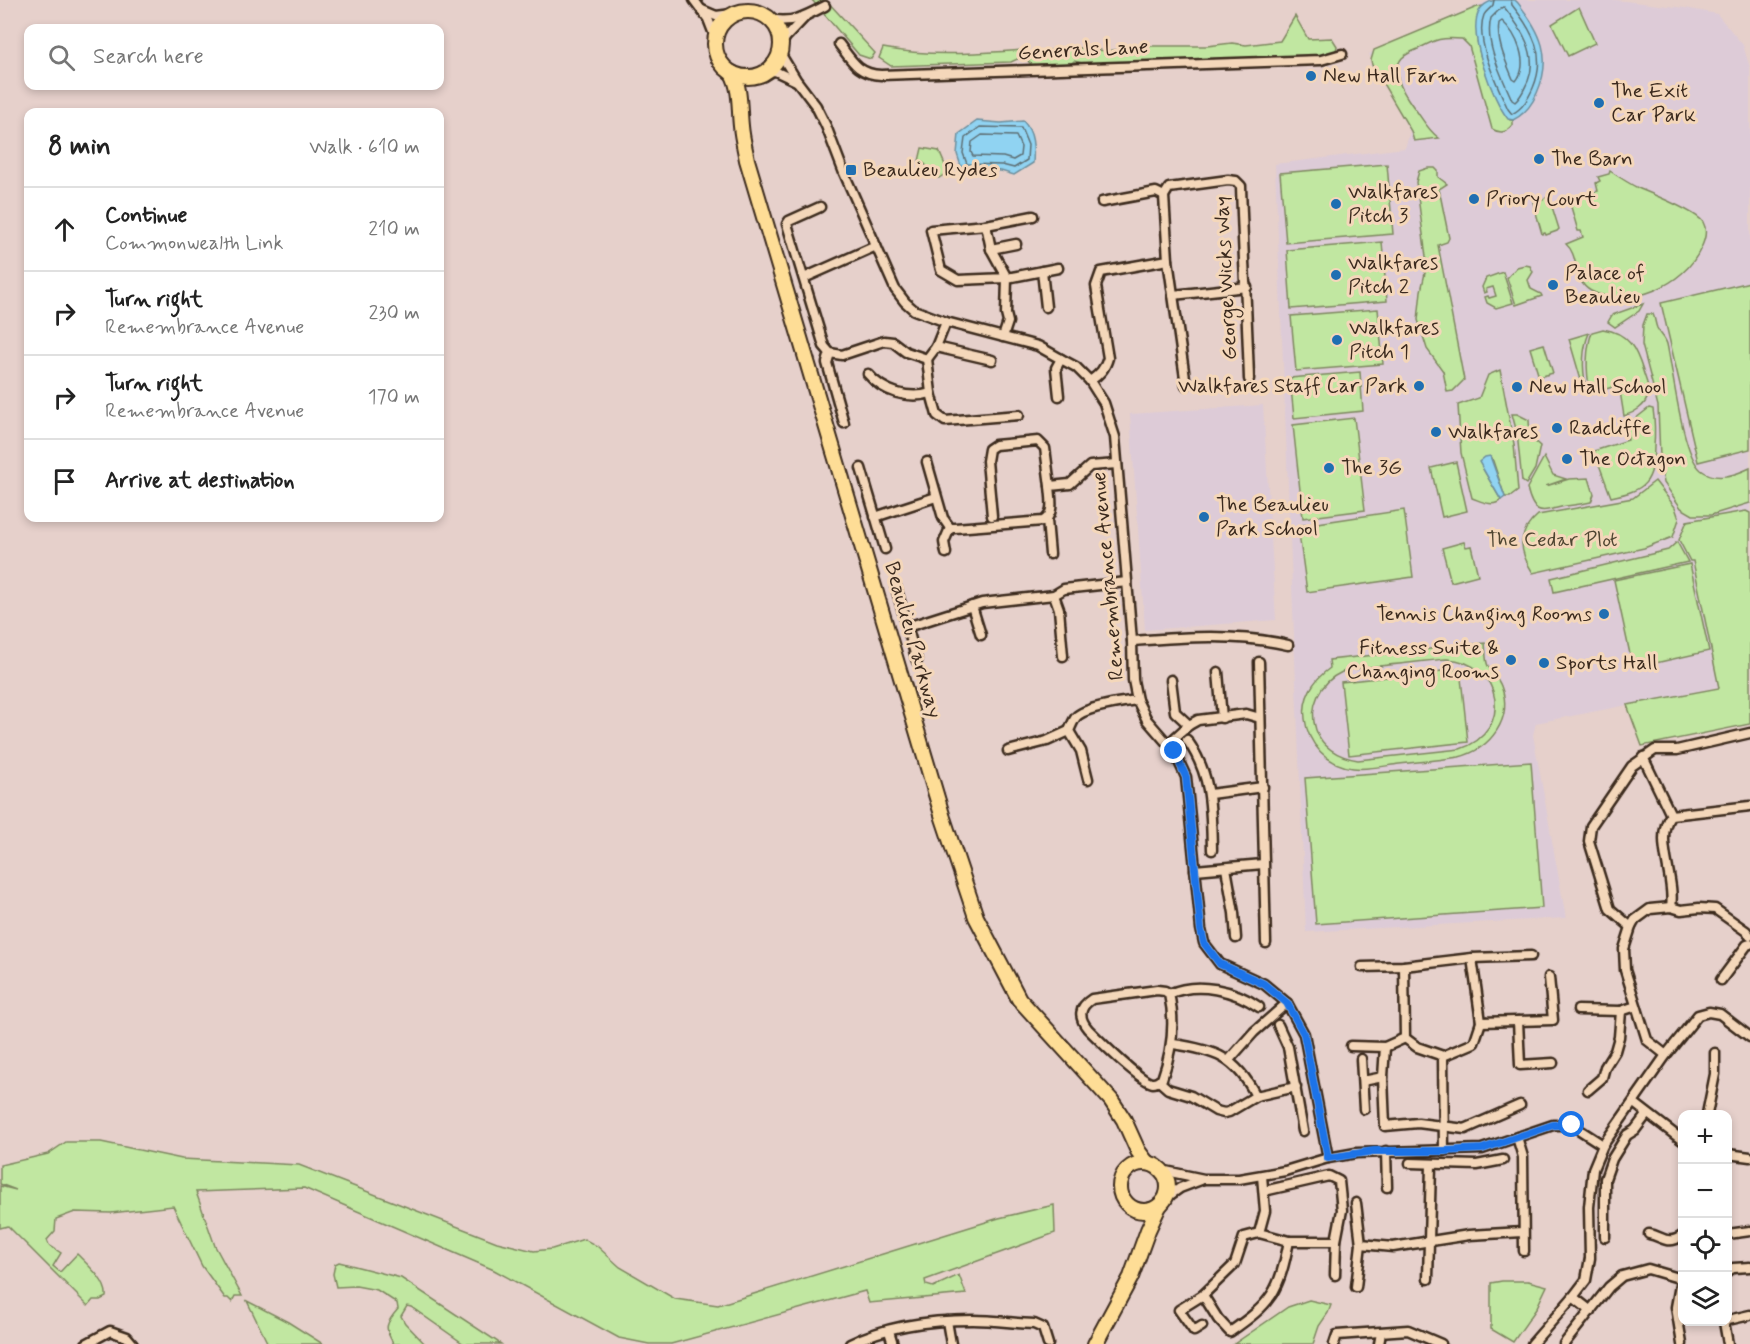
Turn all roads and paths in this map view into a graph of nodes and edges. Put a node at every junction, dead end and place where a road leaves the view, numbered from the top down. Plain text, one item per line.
1 (694, 0) edge
2 (746, 0) edge
3 (759, 0) edge
4 (825, 6) dead end
5 (699, 9) junction
6 (735, 13) junction
7 (767, 17) junction
8 (805, 17) junction
9 (715, 37) junction
10 (839, 44) dead end
11 (781, 49) junction
12 (1342, 54) dead end
13 (732, 73) junction
14 (762, 74) junction
15 (797, 81) junction
16 (741, 125) junction
17 (1164, 196) junction
18 (1102, 202) dead end
19 (820, 207) dead end
20 (1033, 216) dead end
21 (986, 225) junction
22 (1016, 244) dead end
23 (876, 246) junction
24 (991, 249) junction
25 (1168, 260) junction
26 (1058, 268) dead end
27 (1042, 272) junction
28 (804, 279) junction
29 (1006, 279) junction
30 (1247, 287) junction
31 (1173, 294) junction
32 (1047, 307) dead end
33 (946, 322) junction
34 (1003, 337) junction
35 (936, 347) junction
36 (830, 353) junction
37 (927, 359) junction
38 (1061, 359) junction
39 (992, 360) dead end
40 (868, 375) dead end
41 (1249, 379) dead end
42 (1090, 381) junction
43 (1186, 385) dead end
44 (931, 393) junction
45 (1059, 396) dead end
46 (1019, 415) dead end
47 (844, 423) dead end
48 (927, 462) dead end
49 (1117, 464) junction
50 (861, 468) dead end
51 (1050, 486) junction
52 (936, 497) junction
53 (992, 516) dead end
54 (875, 517) junction
55 (1047, 520) junction
56 (950, 528) junction
57 (885, 549) dead end
58 (946, 553) dead end
59 (1050, 554) dead end
60 (1127, 582) junction
61 (896, 587) dead end
62 (1054, 596) junction
63 (972, 606) junction
64 (907, 627) junction
65 (981, 635) dead end
66 (1132, 641) junction
67 (1288, 645) dead end
68 (1063, 656) dead end
69 (917, 661) dead end
70 (1259, 662) dead end
71 (1218, 672) dead end
72 (1171, 680) dead end
73 (1137, 700) junction
74 (1260, 717) junction
75 (1221, 718) junction
76 (1189, 725) junction
77 (1069, 730) junction
78 (1750, 733) edge
79 (1187, 740) dead end
80 (1168, 743) junction
81 (1008, 751) dead end
82 (1642, 757) junction
83 (1088, 779) dead end
84 (1263, 787) junction
85 (1210, 794) junction
86 (1750, 806) edge
87 (1671, 815) junction
88 (1212, 850) dead end
89 (1263, 864) junction
90 (1226, 868) junction
91 (1195, 870) junction
92 (1671, 907) junction
93 (1631, 927) junction
94 (1750, 936) edge
95 (1236, 938) dead end
96 (1266, 943) dead end
97 (1750, 944) edge
98 (1530, 956) dead end
99 (1472, 958) junction
100 (1404, 966) junction
101 (1362, 967) dead end
102 (1549, 977) dead end
103 (1721, 980) dead end
104 (1169, 994) junction
105 (1287, 1003) junction
106 (1635, 1006) junction
107 (1259, 1007) dead end
108 (1578, 1011) dead end
109 (1621, 1011) junction
110 (1518, 1021) junction
111 (1481, 1022) junction
112 (1278, 1025) dead end
113 (1750, 1037) edge
114 (1405, 1038) junction
115 (1173, 1044) junction
116 (1351, 1046) dead end
117 (1385, 1047) junction
118 (1715, 1053) dead end
119 (1666, 1055) junction
120 (1443, 1056) junction
121 (1360, 1059) dead end
122 (1229, 1060) junction
123 (1553, 1063) dead end
124 (1383, 1077) junction
125 (1363, 1081) junction
126 (1159, 1082) junction
127 (1296, 1087) junction
128 (1588, 1090) dead end
129 (1256, 1096) junction
130 (1634, 1103) junction
131 (1520, 1105) dead end
132 (1364, 1109) dead end
133 (1708, 1110) edge
134 (1647, 1114) junction
135 (1444, 1125) junction
136 (1127, 1126) junction
137 (1303, 1131) dead end
138 (1678, 1136) edge
139 (1516, 1137) junction
140 (1603, 1145) junction
141 (1386, 1151) junction
142 (1444, 1151) junction
143 (1732, 1155) edge
144 (1750, 1157) edge
145 (1328, 1158) junction
146 (1503, 1160) dead end
147 (1148, 1163) junction
148 (1410, 1163) dead end
149 (1431, 1165) junction
150 (1161, 1170) junction
151 (1125, 1172) junction
152 (1262, 1176) junction
153 (1204, 1179) junction
154 (1387, 1187) dead end
155 (1264, 1191) junction
156 (1162, 1202) junction
157 (1356, 1203) dead end
158 (1131, 1208) junction
159 (1589, 1229) junction
160 (1750, 1231) edge
161 (1523, 1232) junction
162 (1259, 1233) junction
163 (1732, 1233) edge
164 (1648, 1234) dead end
165 (1678, 1239) edge
166 (1289, 1241) junction
167 (1336, 1241) junction
168 (1428, 1242) junction
169 (1361, 1244) junction
170 (1142, 1248) junction
171 (1524, 1251) dead end
172 (1750, 1267) edge
173 (1732, 1269) edge
174 (1335, 1275) dead end
175 (1678, 1278) edge
176 (1428, 1279) dead end
177 (1356, 1287) dead end
178 (1203, 1294) junction
179 (1678, 1297) edge
180 (1573, 1298) junction
181 (1592, 1311) junction
182 (1750, 1315) edge
183 (1678, 1319) edge
184 (1732, 1320) edge
185 (947, 1322) junction
186 (1202, 1326) dead end
187 (1679, 1326) edge
188 (1726, 1326) edge
189 (889, 1331) junction
190 (1381, 1333) junction
191 (86, 1344) edge
192 (133, 1344) edge
193 (850, 1344) edge
194 (892, 1344) edge
195 (951, 1344) edge
196 (1048, 1344) edge
197 (1095, 1344) edge
198 (1334, 1344) edge
199 (1379, 1344) edge
200 (1441, 1344) edge
201 (1532, 1344) edge
202 (1564, 1344) edge
203 (1682, 1344) edge
204 (1728, 1344) edge

1 - 5 street
2 - 6 highway
3 - 7 highway
4 - 8 street
5 - 6 street
5 - 9 street
6 - 7 highway
6 - 9 highway
7 - 8 street
7 - 11 highway
8 - 11 street
9 - 13 highway
10 - 12 street, Generals Lane
11 - 14 highway
11 - 15 street, Remembrance Avenue
13 - 14 highway
13 - 16 highway, Beaulieu Parkway
14 - 15 street
14 - 16 highway, Beaulieu Parkway
15 - 23 street, Remembrance Avenue
16 - 136 highway, Beaulieu Parkway
17 - 18 street, George Wicks Way
17 - 25 street
17 - 30 street, George Wicks Way
19 - 28 street
20 - 21 street
21 - 24 street
21 - 29 street
22 - 24 street
23 - 28 street
23 - 33 street, Remembrance Avenue
24 - 29 street
25 - 31 street
25 - 42 street
26 - 27 street
27 - 29 street
27 - 32 street
28 - 36 street
29 - 34 street
30 - 31 street
30 - 41 street, George Wicks Way
31 - 43 street
33 - 34 street, Remembrance Avenue
33 - 35 street
34 - 38 street, Remembrance Avenue
35 - 37 street
35 - 39 street
36 - 37 street
36 - 47 street
37 - 44 street
38 - 42 street, Remembrance Avenue
38 - 45 street
40 - 44 street
42 - 49 street, Remembrance Avenue
44 - 46 street
48 - 52 street
49 - 51 street
49 - 60 street, Remembrance Avenue
50 - 54 street
51 - 53 street
51 - 55 street
52 - 54 street
52 - 56 street
54 - 57 street
55 - 56 street
55 - 59 street
56 - 58 street
60 - 62 street
60 - 66 street, Remembrance Avenue
61 - 64 street
62 - 63 street
62 - 68 street
63 - 64 street
63 - 65 street
64 - 69 street
66 - 67 street
66 - 73 street, Remembrance Avenue
70 - 74 street
71 - 75 street
72 - 76 street
73 - 77 street
73 - 80 street, Remembrance Avenue
74 - 75 street
74 - 84 street
75 - 76 street
76 - 80 street
77 - 81 street
77 - 83 street
78 - 82 street
79 - 85 street
80 - 91 street, Remembrance Avenue
82 - 87 street
82 - 93 street
84 - 85 street
84 - 89 street
85 - 88 street
86 - 87 street
87 - 92 street
89 - 90 street
89 - 96 street
90 - 91 street
90 - 95 street
91 - 105 street, Remembrance Avenue
92 - 93 street
92 - 94 street
93 - 106 street
97 - 103 street
98 - 99 street
99 - 100 street
99 - 111 street
100 - 101 street
100 - 114 street
102 - 110 street
104 - 107 street
104 - 115 street
104 - 126 street
105 - 122 street
105 - 145 street, Remembrance Avenue
106 - 109 street
106 - 119 street
108 - 109 street
109 - 128 street
110 - 111 street
110 - 123 street
111 - 120 street
112 - 127 street
113 - 119 street
114 - 117 street
114 - 120 street
115 - 122 street
115 - 126 street
116 - 117 street
117 - 124 street
118 - 133 street
119 - 130 street
120 - 135 street
121 - 125 street
122 - 129 street
124 - 125 street
124 - 135 street
125 - 132 street
126 - 129 street
127 - 129 street
127 - 137 street
130 - 134 street
130 - 140 street
131 - 135 street
134 - 138 street
134 - 159 street
135 - 142 street
136 - 147 highway, Beaulieu Parkway
136 - 151 highway
139 - 140 street
139 - 142 street
139 - 161 street
140 - 159 street
141 - 142 street
141 - 145 street
141 - 154 street
143 - 144 street
145 - 152 street
146 - 149 street
147 - 150 highway
147 - 151 highway
148 - 149 street
149 - 168 street
150 - 153 street
150 - 156 highway
151 - 158 highway
152 - 153 street
152 - 155 street
153 - 156 street
155 - 162 street
155 - 167 street
156 - 158 highway
156 - 170 highway
157 - 169 street
158 - 170 highway
159 - 180 street
160 - 163 street
161 - 168 street
161 - 171 street
162 - 166 street
162 - 178 street
164 - 165 street
166 - 167 street
166 - 178 street
167 - 174 street
168 - 169 street
168 - 176 street
169 - 177 street
170 - 197 highway
172 - 173 street
175 - 181 street
178 - 186 street
179 - 183 street
180 - 181 street
180 - 201 street
181 - 202 street
182 - 184 street
185 - 189 street
185 - 195 street
185 - 196 street
187 - 203 street
188 - 204 street
189 - 193 street
189 - 194 street
190 - 198 street
190 - 199 street
190 - 200 street
191 - 192 street

